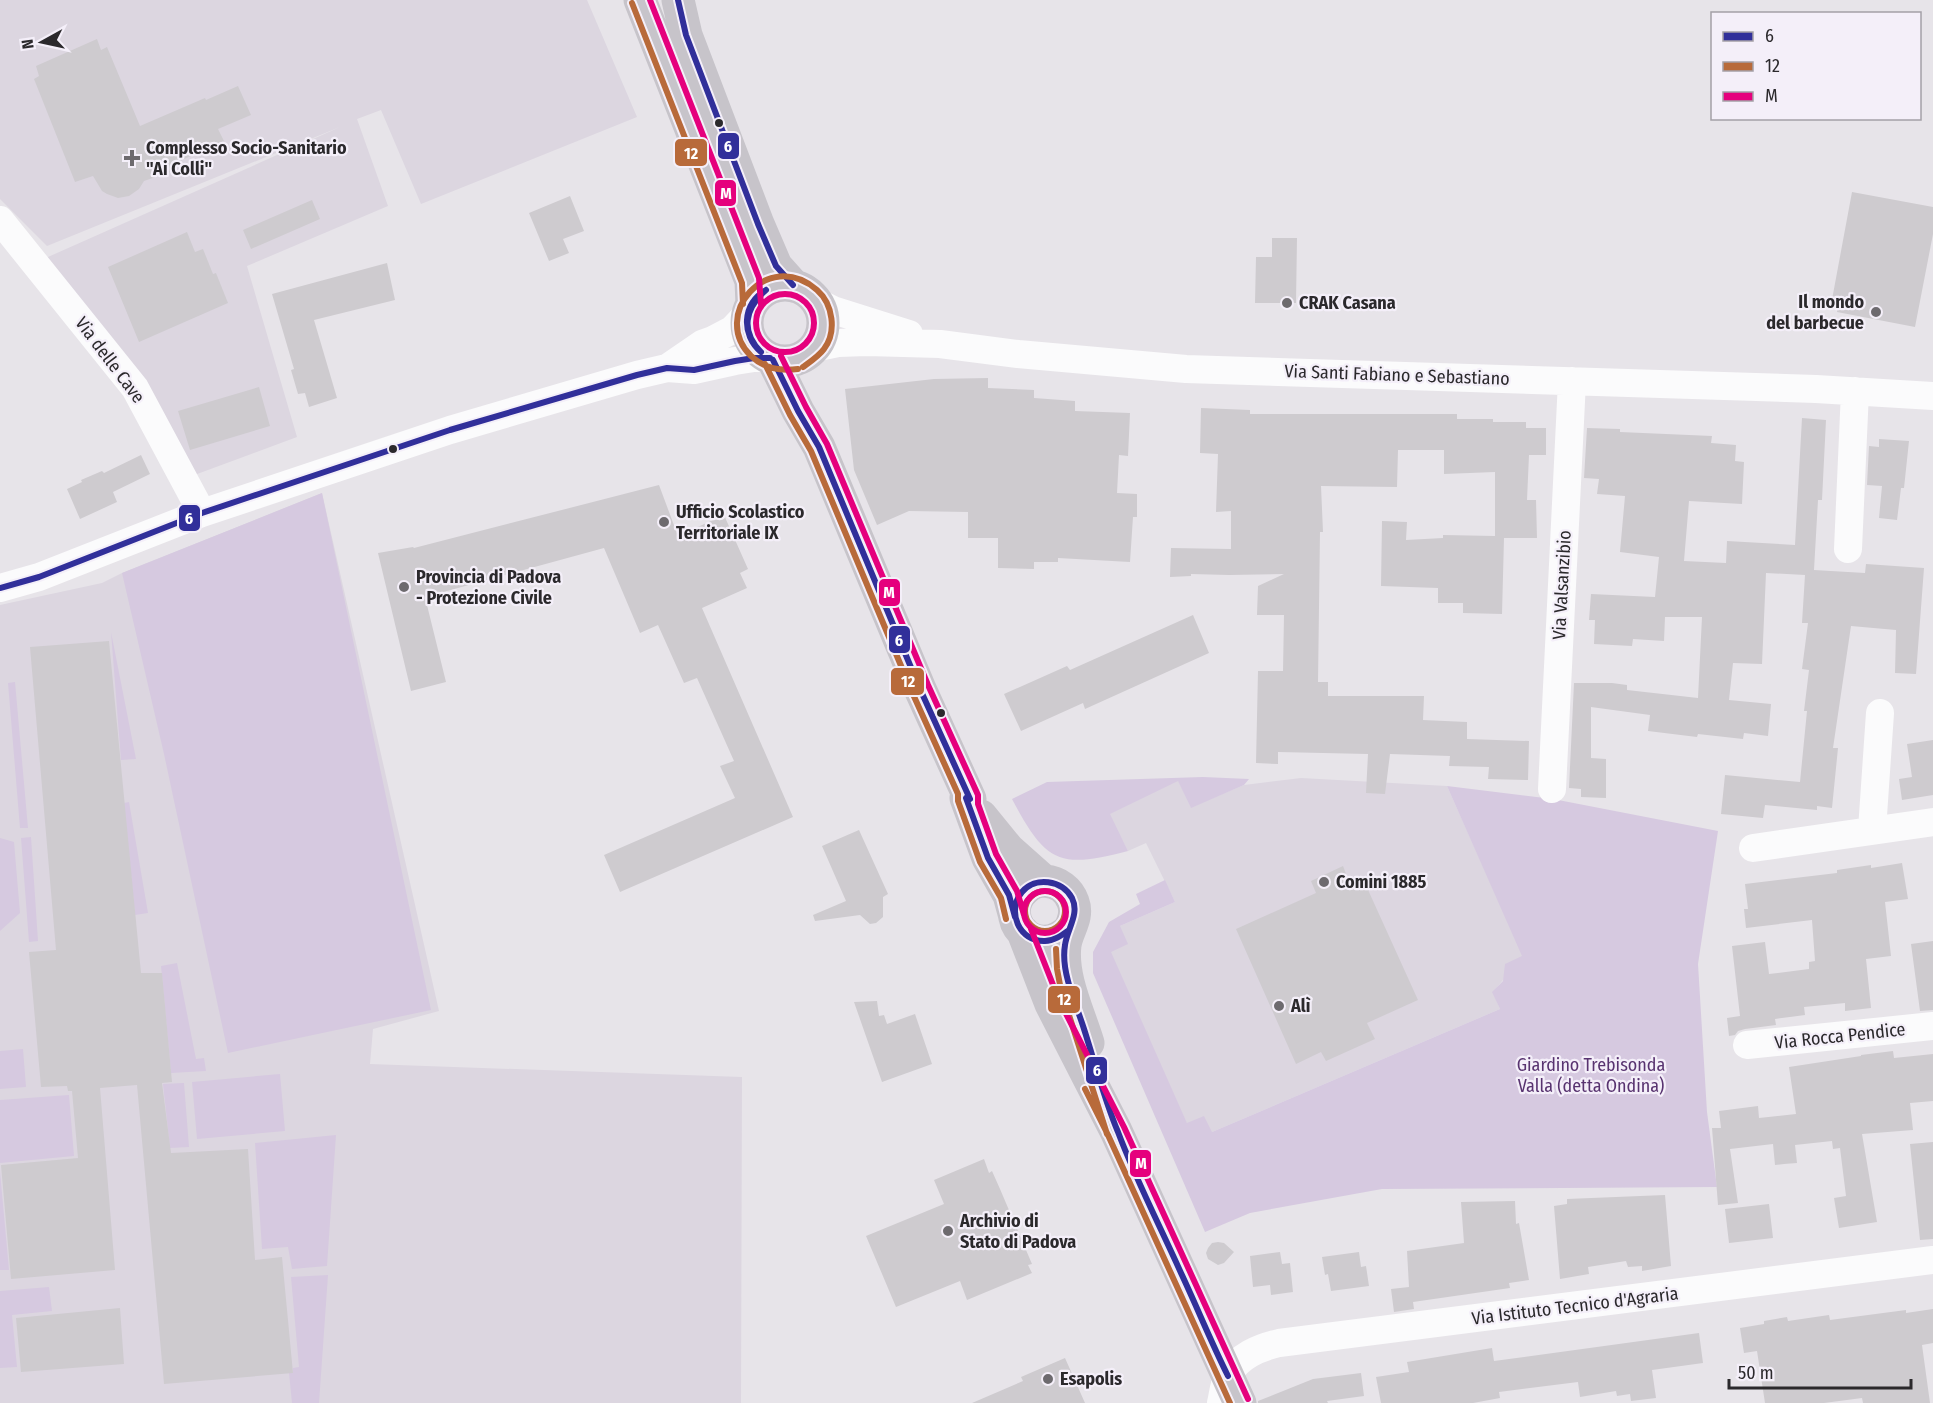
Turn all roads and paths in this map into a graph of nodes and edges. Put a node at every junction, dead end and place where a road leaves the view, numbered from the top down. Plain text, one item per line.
1 (640, 0) edge
2 (678, 0) edge
3 (0, 220) edge
4 (805, 294) junction
5 (750, 308) junction
6 (940, 344) junction
7 (812, 350) junction
8 (771, 359) junction
9 (667, 368) junction
10 (1572, 381) junction
11 (1855, 391) junction
12 (1933, 396) edge
13 (819, 447) junction
14 (202, 513) junction
15 (1848, 549) dead end
16 (0, 588) edge
17 (1880, 713) dead end
18 (1552, 789) dead end
19 (966, 798) junction
20 (1933, 822) edge
21 (1872, 830) junction
22 (1754, 848) dead end
23 (1044, 881) junction
24 (1019, 925) junction
25 (1069, 930) junction
26 (1933, 1026) edge
27 (1747, 1045) dead end
28 (1116, 1131) junction
29 (1933, 1260) edge
30 (1230, 1394) edge

1 - 5 main road
2 - 4 main road
3 - 14 street, Via delle Cave
4 - 5 main road
4 - 6 street, Via Santi Fabiano e Sebastiano
4 - 7 main road
5 - 8 main road
5 - 9 street
6 - 7 street, Via Santi Fabiano e Sebastiano
6 - 10 street, Via Santi Fabiano e Sebastiano
7 - 8 main road
7 - 13 main road
8 - 9 street
8 - 13 main road
9 - 14 street
10 - 11 street, Via Santi Fabiano e Sebastiano
10 - 18 street, Via Valsanzibio
11 - 12 street, Via Santi Fabiano e Sebastiano
11 - 15 street
13 - 19 main road
14 - 16 street
17 - 21 street
19 - 23 main road
19 - 24 main road
20 - 21 street
21 - 22 street
23 - 24 main road
23 - 25 main road
24 - 25 main road
24 - 28 main road
25 - 28 main road
26 - 27 street, Via Rocca Pendice
28 - 30 main road
29 - 30 street, Via Istituto Tecnico d'Agraria

